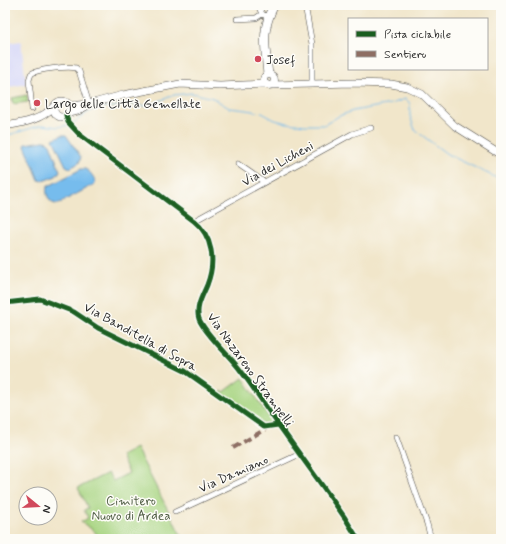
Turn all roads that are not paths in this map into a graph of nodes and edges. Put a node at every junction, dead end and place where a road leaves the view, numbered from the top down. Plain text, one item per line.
1 (258, 5) edge
2 (272, 5) edge
3 (276, 5) edge
4 (305, 5) edge
5 (264, 15) junction
6 (237, 19) dead end
7 (269, 79) junction
8 (312, 84) junction
9 (89, 104) junction
10 (54, 106) junction
11 (69, 106) junction
12 (32, 109) dead end
13 (57, 115) junction
14 (68, 117) junction
15 (36, 119) junction
16 (5, 126) edge
17 (371, 128) dead end
18 (501, 155) edge
19 (238, 164) dead end
20 (264, 182) junction
21 (194, 221) junction
22 (5, 303) edge
23 (278, 424) junction
24 (396, 437) dead end
25 (300, 454) junction
26 (174, 512) dead end
27 (358, 539) edge
28 (431, 539) edge

1 - 5 street
2 - 5 street
3 - 7 street
4 - 8 street
5 - 6 street
5 - 7 street
7 - 8 main road
7 - 9 main road
8 - 18 main road
9 - 11 main road
9 - 12 street
9 - 14 main road
10 - 11 main road
10 - 13 main road
10 - 15 main road
11 - 14 main road
13 - 14 main road
13 - 15 main road
14 - 21 street, Via Nazareno Strampelli
15 - 16 main road
17 - 20 street, Via dei Licheni
19 - 20 street
20 - 21 street, Via dei Licheni
21 - 23 street, Via Nazareno Strampelli
22 - 23 street, Via Banditella di Sopra
23 - 25 street, Via Nazareno Strampelli
24 - 28 street
25 - 26 street, Via Damiano
25 - 27 street, Via Nazareno Strampelli

